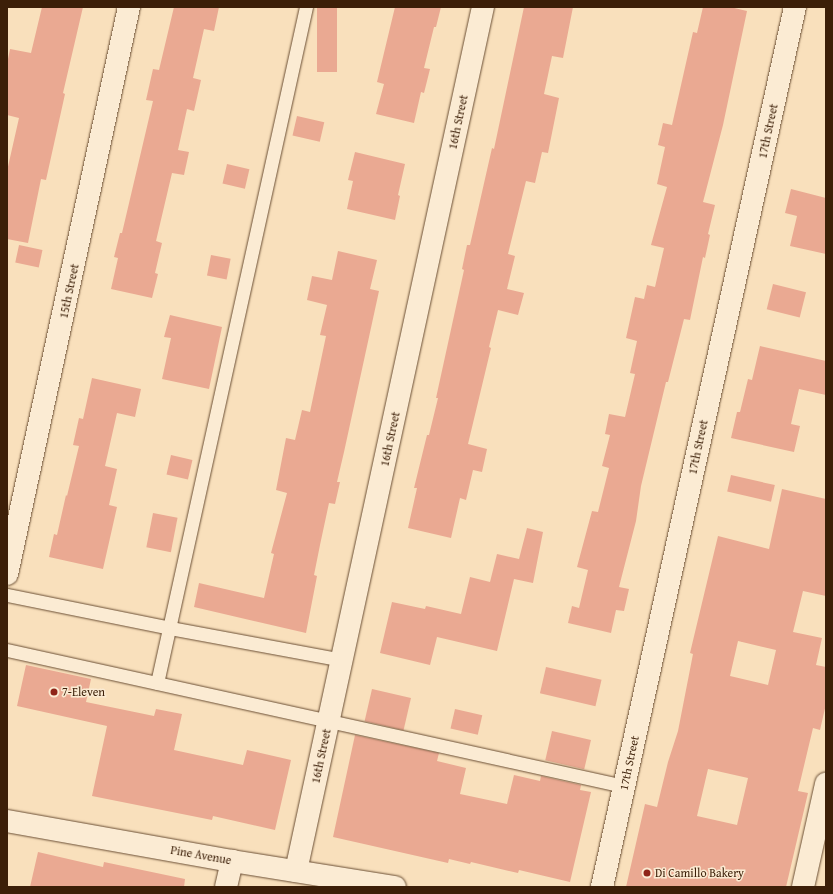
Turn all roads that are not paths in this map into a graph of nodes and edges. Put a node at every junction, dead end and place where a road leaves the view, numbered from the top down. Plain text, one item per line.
1 (129, 7) edge
2 (306, 7) edge
3 (483, 7) edge
4 (795, 7) edge
5 (15, 501) edge
6 (7, 574) edge
7 (7, 594) edge
8 (170, 628) junction
9 (7, 650) edge
10 (342, 660) junction
11 (157, 683) junction
12 (329, 721) junction
13 (826, 784) edge
14 (624, 786) junction
15 (7, 821) edge
16 (232, 861) junction
17 (296, 871) junction
18 (226, 887) edge
19 (395, 887) edge
20 (602, 887) edge
21 (803, 887) edge

1 - 5 street, 15th Street
2 - 8 lane
3 - 10 street, 16th Street
4 - 14 street, 17th Street
5 - 6 street, 15th Street
7 - 8 lane
8 - 10 lane
8 - 11 lane
9 - 11 lane
10 - 12 street, 16th Street
11 - 12 lane
12 - 14 lane
12 - 17 street, 16th Street
13 - 21 street
14 - 20 street, 17th Street
15 - 16 street, Pine Avenue
16 - 17 street, Pine Avenue
16 - 18 street
17 - 19 street, Pine Avenue

